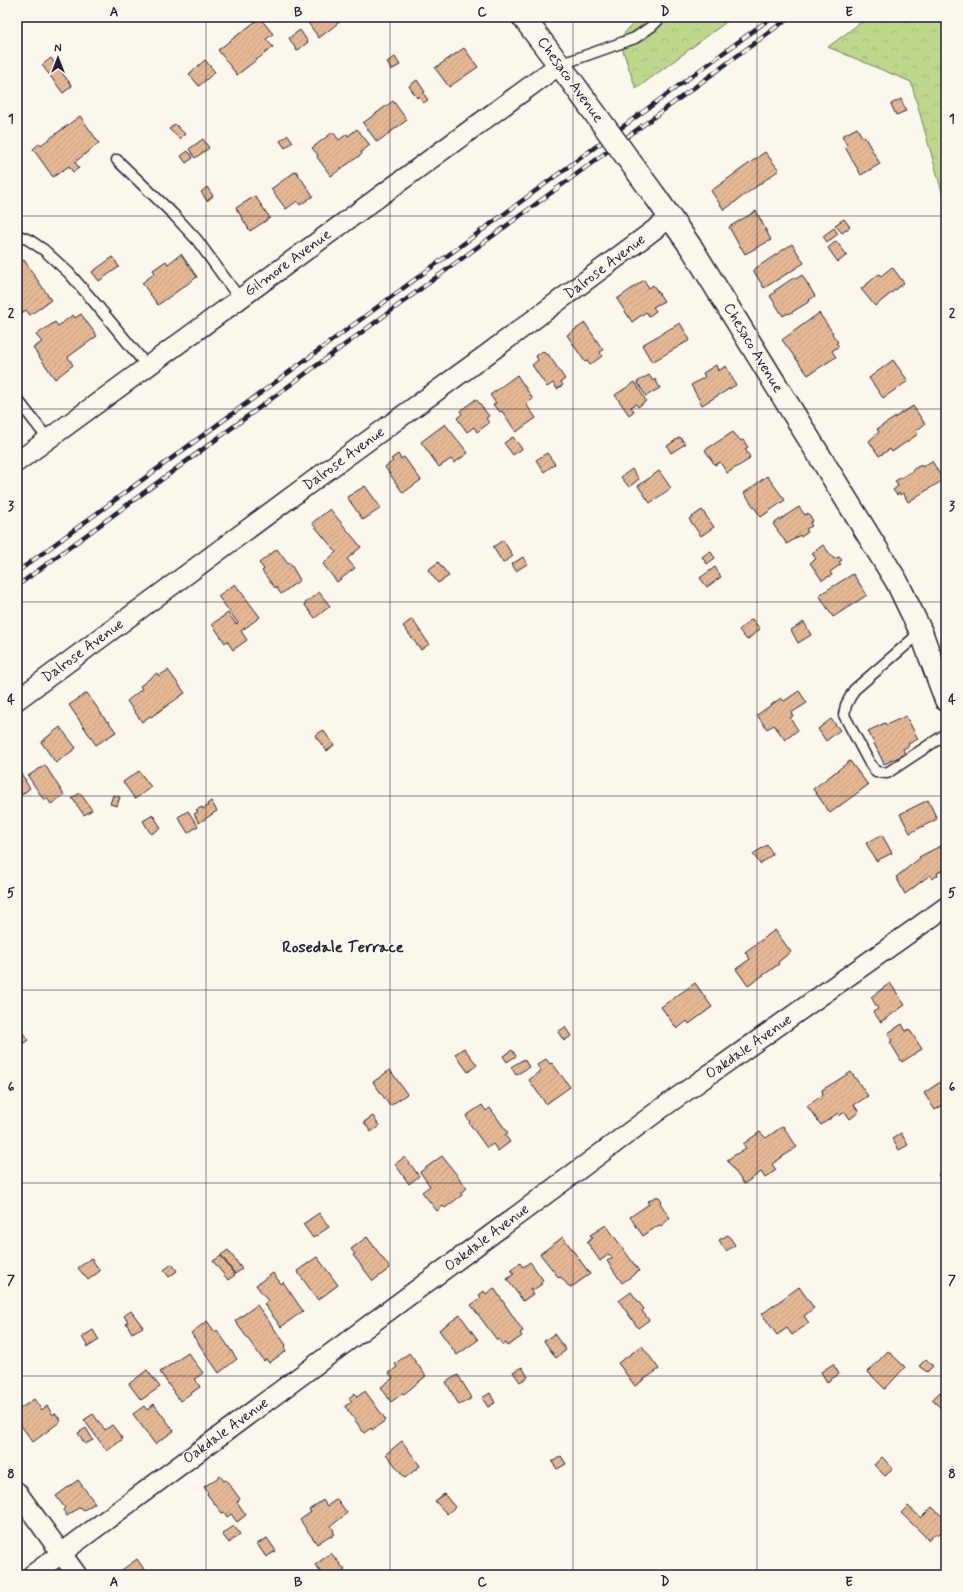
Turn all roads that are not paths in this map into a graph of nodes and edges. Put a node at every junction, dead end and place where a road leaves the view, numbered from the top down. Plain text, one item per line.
1 (524, 17) edge
2 (661, 17) edge
3 (564, 72) junction
4 (117, 160) dead end
5 (670, 218) junction
6 (17, 235) edge
7 (240, 299) junction
8 (147, 366) junction
9 (17, 399) edge
10 (48, 439) junction
11 (17, 462) edge
12 (921, 632) junction
13 (17, 700) edge
14 (946, 700) edge
15 (946, 734) edge
16 (946, 907) edge
17 (17, 1492) edge
18 (61, 1553) junction
19 (32, 1575) edge
20 (77, 1575) edge

1 - 3 street, Chesaco Avenue
2 - 3 lane
3 - 5 street, Chesaco Avenue, bridge
3 - 7 street, Gilmore Avenue
4 - 7 lane
5 - 12 street, Chesaco Avenue
5 - 13 street, Dalrose Avenue
6 - 8 lane
7 - 8 street, Gilmore Avenue
8 - 10 street, Gilmore Avenue
9 - 10 lane
10 - 11 street, Gilmore Avenue
12 - 14 street, Chesaco Avenue
12 - 15 lane
16 - 18 street, Oakdale Avenue
17 - 18 street
18 - 19 street, Oakdale Avenue
18 - 20 street

